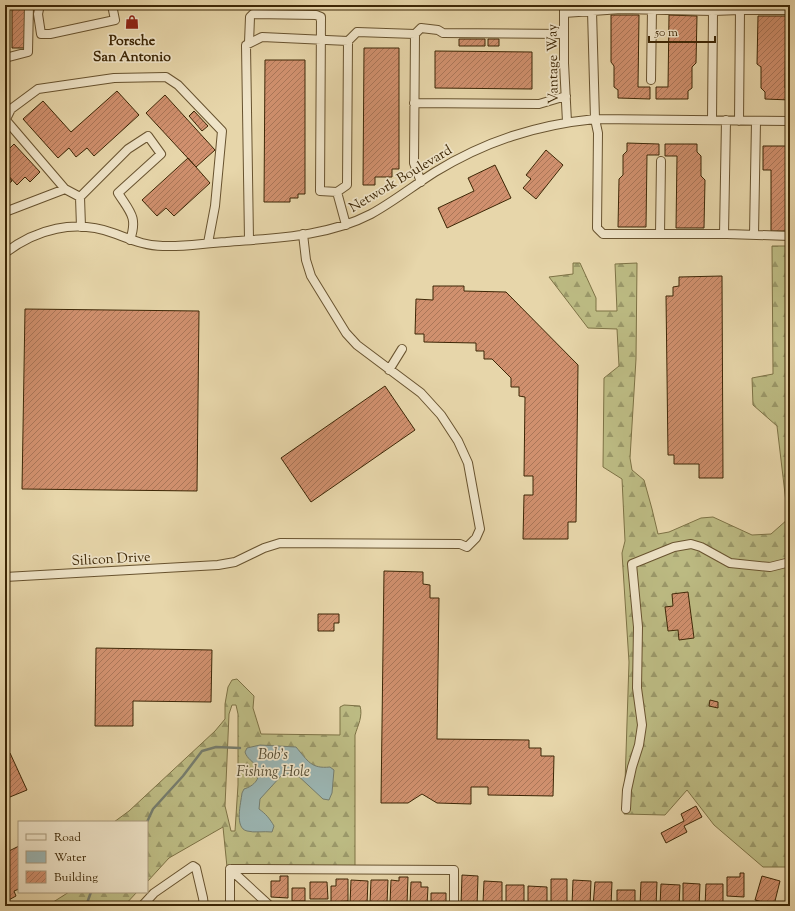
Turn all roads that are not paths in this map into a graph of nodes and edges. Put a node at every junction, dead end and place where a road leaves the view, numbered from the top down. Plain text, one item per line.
1 (29, 5) edge
2 (40, 5) edge
3 (112, 5) edge
4 (564, 9) edge
5 (652, 9) junction
6 (740, 10) junction
7 (790, 10) edge
8 (592, 11) junction
9 (713, 11) junction
10 (415, 34) junction
11 (564, 34) junction
12 (321, 40) junction
13 (348, 41) junction
14 (249, 43) junction
15 (5, 58) edge
16 (652, 80) dead end
17 (566, 96) junction
18 (414, 103) junction
19 (595, 119) junction
20 (5, 120) edge
21 (712, 120) junction
22 (726, 120) junction
23 (739, 121) junction
24 (756, 121) junction
25 (567, 122) junction
26 (790, 122) edge
27 (661, 161) dead end
28 (421, 182) junction
29 (64, 188) junction
30 (337, 192) junction
31 (80, 197) junction
32 (5, 212) edge
33 (346, 225) junction
34 (81, 227) junction
35 (304, 234) junction
36 (660, 234) junction
37 (724, 234) junction
38 (754, 235) junction
39 (790, 236) edge
40 (130, 240) junction
41 (249, 240) junction
42 (208, 243) junction
43 (5, 253) edge
44 (402, 349) dead end
45 (389, 370) junction
46 (790, 562) edge
47 (5, 577) edge
48 (626, 809) dead end
49 (230, 868) junction
50 (142, 906) edge
51 (204, 906) edge
52 (230, 906) edge
53 (270, 906) edge
54 (454, 906) edge

1 - 15 street
2 - 3 street
4 - 8 street
4 - 11 street, Vantage Way
5 - 8 street
5 - 9 street
5 - 16 street
6 - 7 street
6 - 9 street
6 - 23 street
8 - 19 street
9 - 21 street
10 - 11 street
10 - 13 street
10 - 18 street
11 - 17 street, Vantage Way
12 - 13 street
12 - 14 street
12 - 14 street
12 - 30 street
13 - 30 street
14 - 41 street
17 - 18 street
17 - 25 street, Vantage Way
18 - 28 street
19 - 21 street, Network Boulevard
19 - 25 street, Network Boulevard
19 - 36 street
20 - 29 street
20 - 42 street
21 - 22 street, Network Boulevard
22 - 23 street, Network Boulevard
22 - 37 street
23 - 24 street, Network Boulevard
24 - 26 street, Network Boulevard
24 - 38 street
25 - 28 street, Network Boulevard
27 - 36 street
28 - 33 street, Network Boulevard
29 - 31 street
29 - 32 street
30 - 33 street
31 - 34 street
31 - 40 street
33 - 35 street, Network Boulevard
34 - 40 street, Network Boulevard
34 - 43 street, Network Boulevard
35 - 41 street, Network Boulevard
35 - 45 street, Silicon Drive
36 - 37 street
37 - 38 street
38 - 39 street
40 - 42 street, Network Boulevard
41 - 42 street, Network Boulevard
44 - 45 street
45 - 47 street, Silicon Drive
46 - 48 street
49 - 52 street
49 - 53 street
49 - 54 street
50 - 51 street

